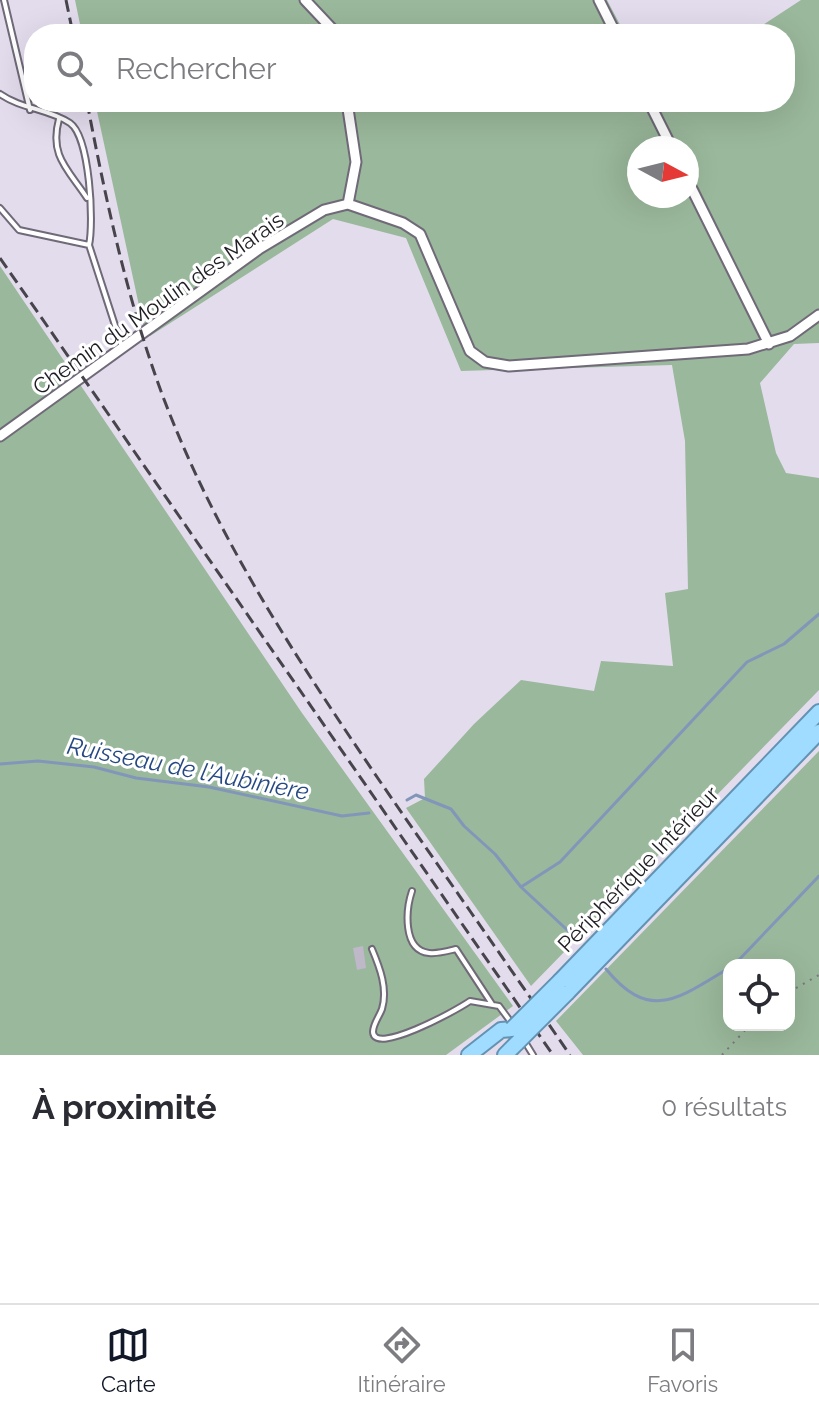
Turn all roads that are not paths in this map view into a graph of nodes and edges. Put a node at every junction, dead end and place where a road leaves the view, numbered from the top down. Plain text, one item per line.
1 (4, 0) edge
2 (305, 0) edge
3 (599, 0) edge
4 (328, 24) edge
5 (611, 24) edge
6 (24, 85) edge
7 (0, 94) edge
8 (24, 107) edge
9 (36, 112) edge
10 (348, 112) edge
11 (654, 112) edge
12 (59, 119) junction
13 (666, 136) edge
14 (90, 202) junction
15 (699, 203) edge
16 (348, 204) junction
17 (0, 208) edge
18 (89, 245) junction
19 (819, 315) edge
20 (769, 344) junction
21 (124, 349) junction
22 (0, 436) edge
23 (819, 712) edge
24 (819, 732) edge
25 (412, 891) dead end
26 (372, 949) dead end
27 (563, 987) junction
28 (492, 1004) junction
29 (424, 1035) dead end
30 (514, 1036) junction
31 (376, 1044) dead end
32 (469, 1055) edge
33 (487, 1055) edge
34 (505, 1055) edge
35 (533, 1055) edge

1 - 6 lane
2 - 4 street
3 - 5 street
7 - 8 lane
9 - 12 lane
10 - 16 street
11 - 13 street
12 - 14 lane
12 - 14 lane
14 - 18 lane
15 - 20 street
16 - 20 street
16 - 21 street, Chemin du Moulin des Marais
17 - 18 lane
18 - 21 lane
19 - 20 street
21 - 22 street, Chemin du Moulin des Marais
23 - 27 highway, Périphérique Intérieur
24 - 27 highway
25 - 28 lane
26 - 31 lane
27 - 30 highway, Périphérique Intérieur, bridge
28 - 29 lane
28 - 35 lane
30 - 32 highway
30 - 33 highway, Périphérique Intérieur
30 - 34 highway

